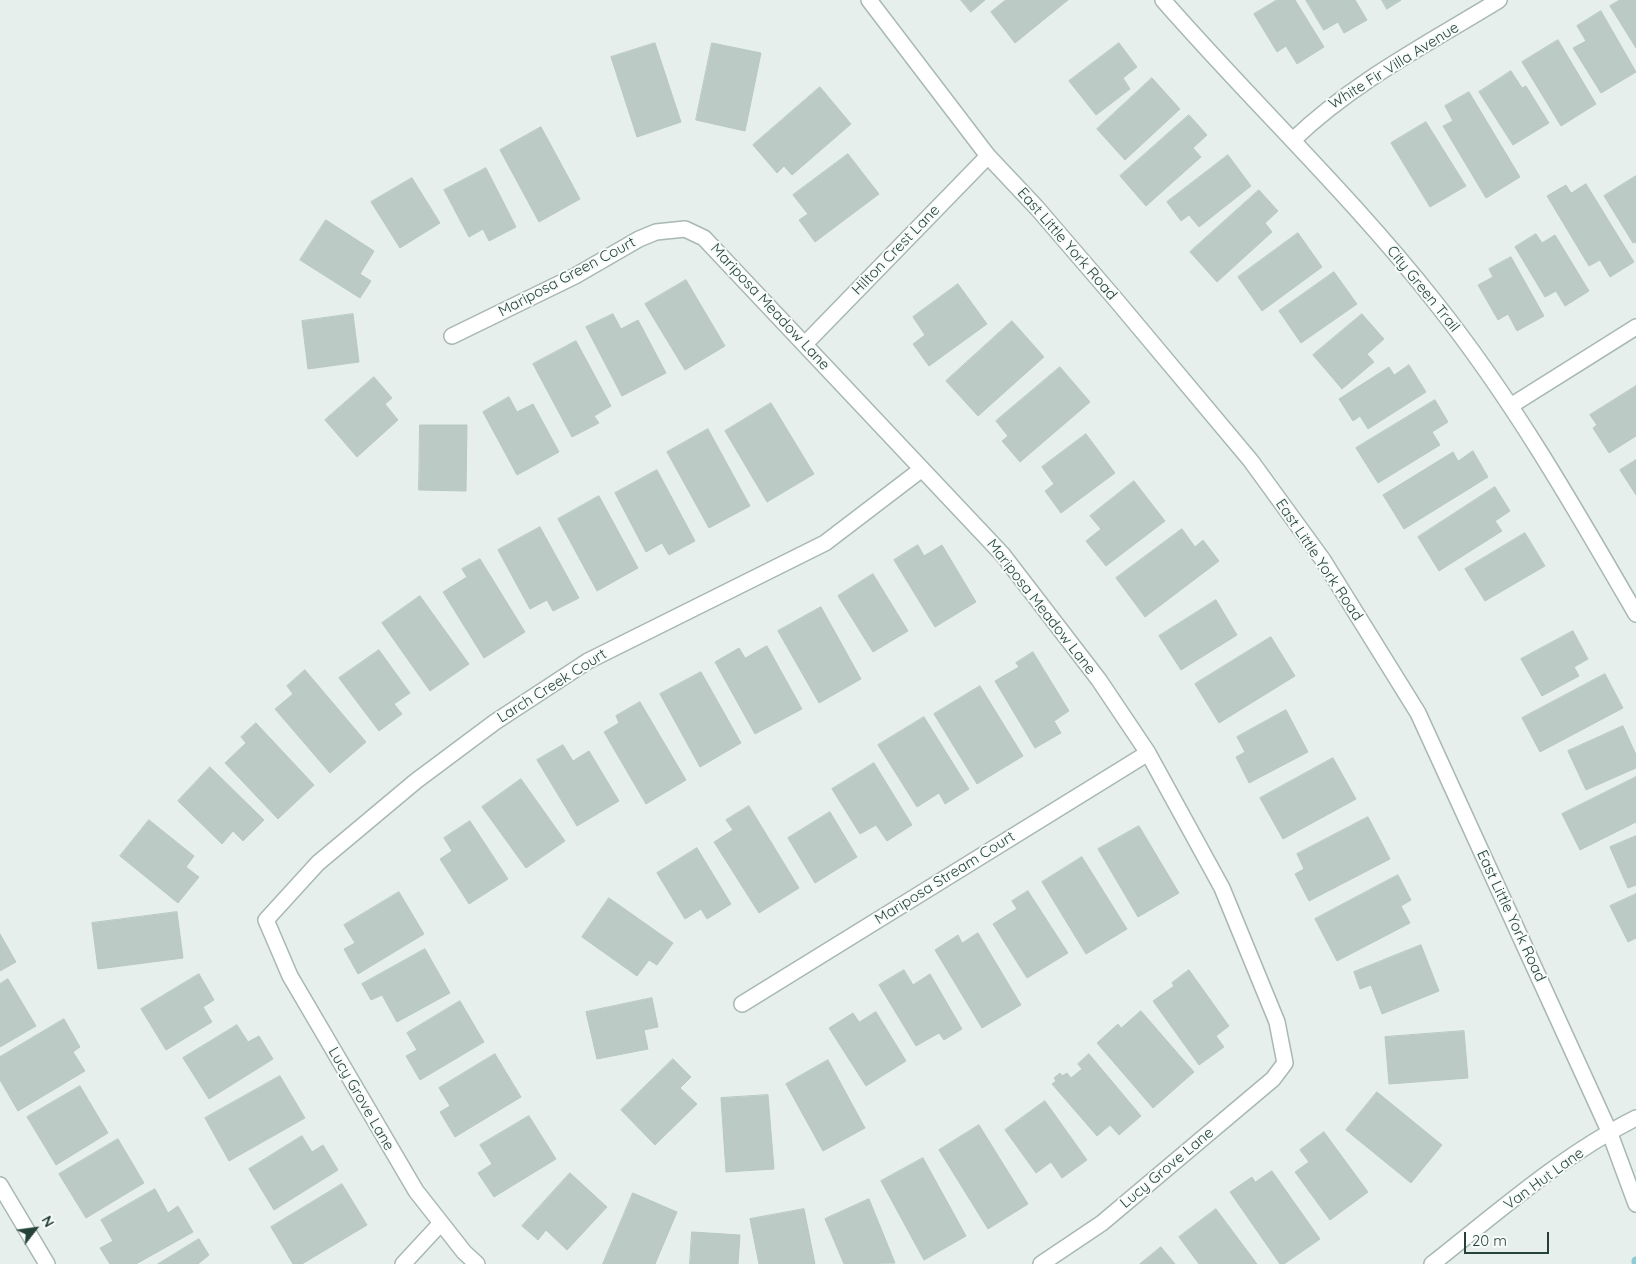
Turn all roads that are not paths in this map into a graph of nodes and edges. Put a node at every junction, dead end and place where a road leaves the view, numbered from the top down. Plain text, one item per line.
1 (869, 0) edge
2 (1162, 0) edge
3 (1499, 0) edge
4 (1293, 140) junction
5 (988, 156) junction
6 (685, 229) joint
7 (1636, 326) edge
8 (452, 336) dead end
9 (805, 344) junction
10 (1512, 405) junction
11 (922, 469) junction
12 (1636, 614) edge
13 (1148, 753) junction
14 (266, 920) joint
15 (742, 1004) dead end
16 (1285, 1063) joint
17 (1636, 1118) edge
18 (1609, 1132) junction
19 (0, 1184) edge
20 (1636, 1204) edge
21 (441, 1223) junction
22 (47, 1264) edge
23 (403, 1264) edge
24 (477, 1264) edge
25 (1041, 1264) edge
26 (1432, 1264) edge

1 - 5 street, East Little York Road
2 - 4 street, City Green Trail
3 - 4 street, White Fir Villa Avenue
4 - 10 street, City Green Trail
5 - 9 street, Hilton Crest Lane
5 - 18 street, East Little York Road
6 - 8 street, Mariposa Green Court
6 - 9 street, Mariposa Meadow Lane
7 - 10 street
9 - 11 street, Mariposa Meadow Lane
10 - 12 street, City Green Trail
11 - 13 street, Mariposa Meadow Lane
11 - 14 street, Larch Creek Court
13 - 15 street, Mariposa Stream Court
13 - 16 street, Mariposa Meadow Lane
14 - 21 street, Lucy Grove Lane
16 - 25 street, Lucy Grove Lane
17 - 18 street, Van Hut Lane
18 - 20 street, East Little York Road
18 - 26 street, Van Hut Lane
19 - 22 street
21 - 23 street
21 - 24 street, Lucy Grove Lane

